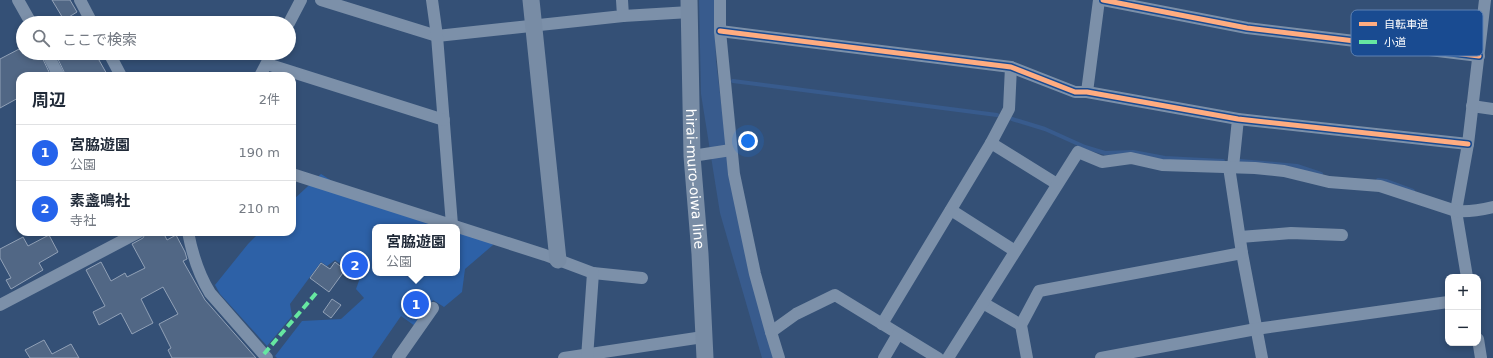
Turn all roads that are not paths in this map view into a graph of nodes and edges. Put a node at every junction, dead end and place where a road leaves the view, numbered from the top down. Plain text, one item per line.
1 (18, 0) edge
2 (80, 0) edge
3 (301, 0) edge
4 (321, 0) edge
5 (432, 0) edge
6 (531, 0) edge
7 (622, 0) edge
8 (720, 0) edge
9 (1099, 0) edge
10 (1103, 0) edge
11 (1485, 0) edge
12 (690, 6) edge
13 (27, 16) edge
14 (88, 16) edge
15 (293, 16) edge
16 (623, 16) junction
17 (1483, 16) edge
18 (533, 26) junction
19 (720, 31) junction
20 (437, 36) junction
21 (1351, 41) edge
22 (1478, 56) edge
23 (51, 60) edge
24 (113, 60) edge
25 (269, 60) edge
26 (276, 60) edge
27 (1011, 67) junction
28 (57, 72) edge
29 (119, 72) edge
30 (262, 72) edge
31 (1087, 92) junction
32 (1472, 106) junction
33 (1493, 109) edge
34 (1238, 119) junction
35 (444, 120) junction
36 (991, 144) junction
37 (1468, 144) junction
38 (731, 150) junction
39 (699, 155) junction
40 (1231, 167) junction
41 (296, 175) edge
42 (1057, 184) junction
43 (1493, 207) edge
44 (951, 210) junction
45 (1456, 211) junction
46 (449, 224) edge
47 (452, 224) edge
48 (460, 227) edge
49 (1342, 235) dead end
50 (131, 236) edge
51 (189, 236) edge
52 (1240, 237) junction
53 (1015, 251) junction
54 (1242, 253) junction
55 (558, 260) junction
56 (593, 273) junction
57 (1466, 274) edge
58 (642, 278) dead end
59 (983, 302) junction
60 (1445, 302) edge
61 (0, 305) edge
62 (433, 308) dead end
63 (882, 324) junction
64 (1021, 325) junction
65 (1256, 329) junction
66 (771, 332) junction
67 (898, 334) junction
68 (703, 337) junction
69 (1479, 346) edge
70 (587, 356) edge
71 (267, 358) edge
72 (398, 358) edge
73 (564, 358) edge
74 (705, 358) edge
75 (779, 358) edge
76 (884, 358) edge
77 (938, 358) edge
78 (948, 358) edge
79 (1027, 358) edge
80 (1101, 358) edge
81 (1262, 358) edge
82 (1481, 358) edge

1 - 13 street
2 - 14 street
3 - 15 street
4 - 20 street
5 - 20 street
6 - 18 main road
7 - 16 street
8 - 19 street
9 - 31 street
10 - 21 street
11 - 17 street
12 - 16 street
12 - 39 main road, hirai-muro-oiwa line
16 - 18 street
18 - 20 street
18 - 55 main road
19 - 27 street
19 - 38 street
20 - 35 street
22 - 32 street
23 - 28 street
24 - 29 street
25 - 30 street
26 - 35 street
27 - 31 street
27 - 36 street
31 - 34 street
32 - 33 street
32 - 37 street
34 - 37 street
34 - 40 street
35 - 47 street
36 - 42 street
36 - 44 street
37 - 45 street
38 - 39 street
38 - 66 street
39 - 68 main road, hirai-muro-oiwa line
40 - 42 street
40 - 45 street
40 - 52 street
41 - 46 street
42 - 53 street
43 - 45 street
44 - 53 street
44 - 63 street
45 - 57 street
48 - 55 street
49 - 52 street
50 - 61 street
51 - 71 street
52 - 54 street
53 - 59 street
54 - 64 street
54 - 65 street
55 - 56 street
56 - 58 street
56 - 70 street
59 - 64 street
59 - 78 street
60 - 65 street
62 - 72 street
63 - 66 street
63 - 67 street
64 - 79 street
65 - 80 street
65 - 81 street
66 - 75 street
67 - 76 street
67 - 77 street
68 - 70 street
68 - 74 main road, hirai-muro-oiwa line
69 - 82 street
70 - 73 street

